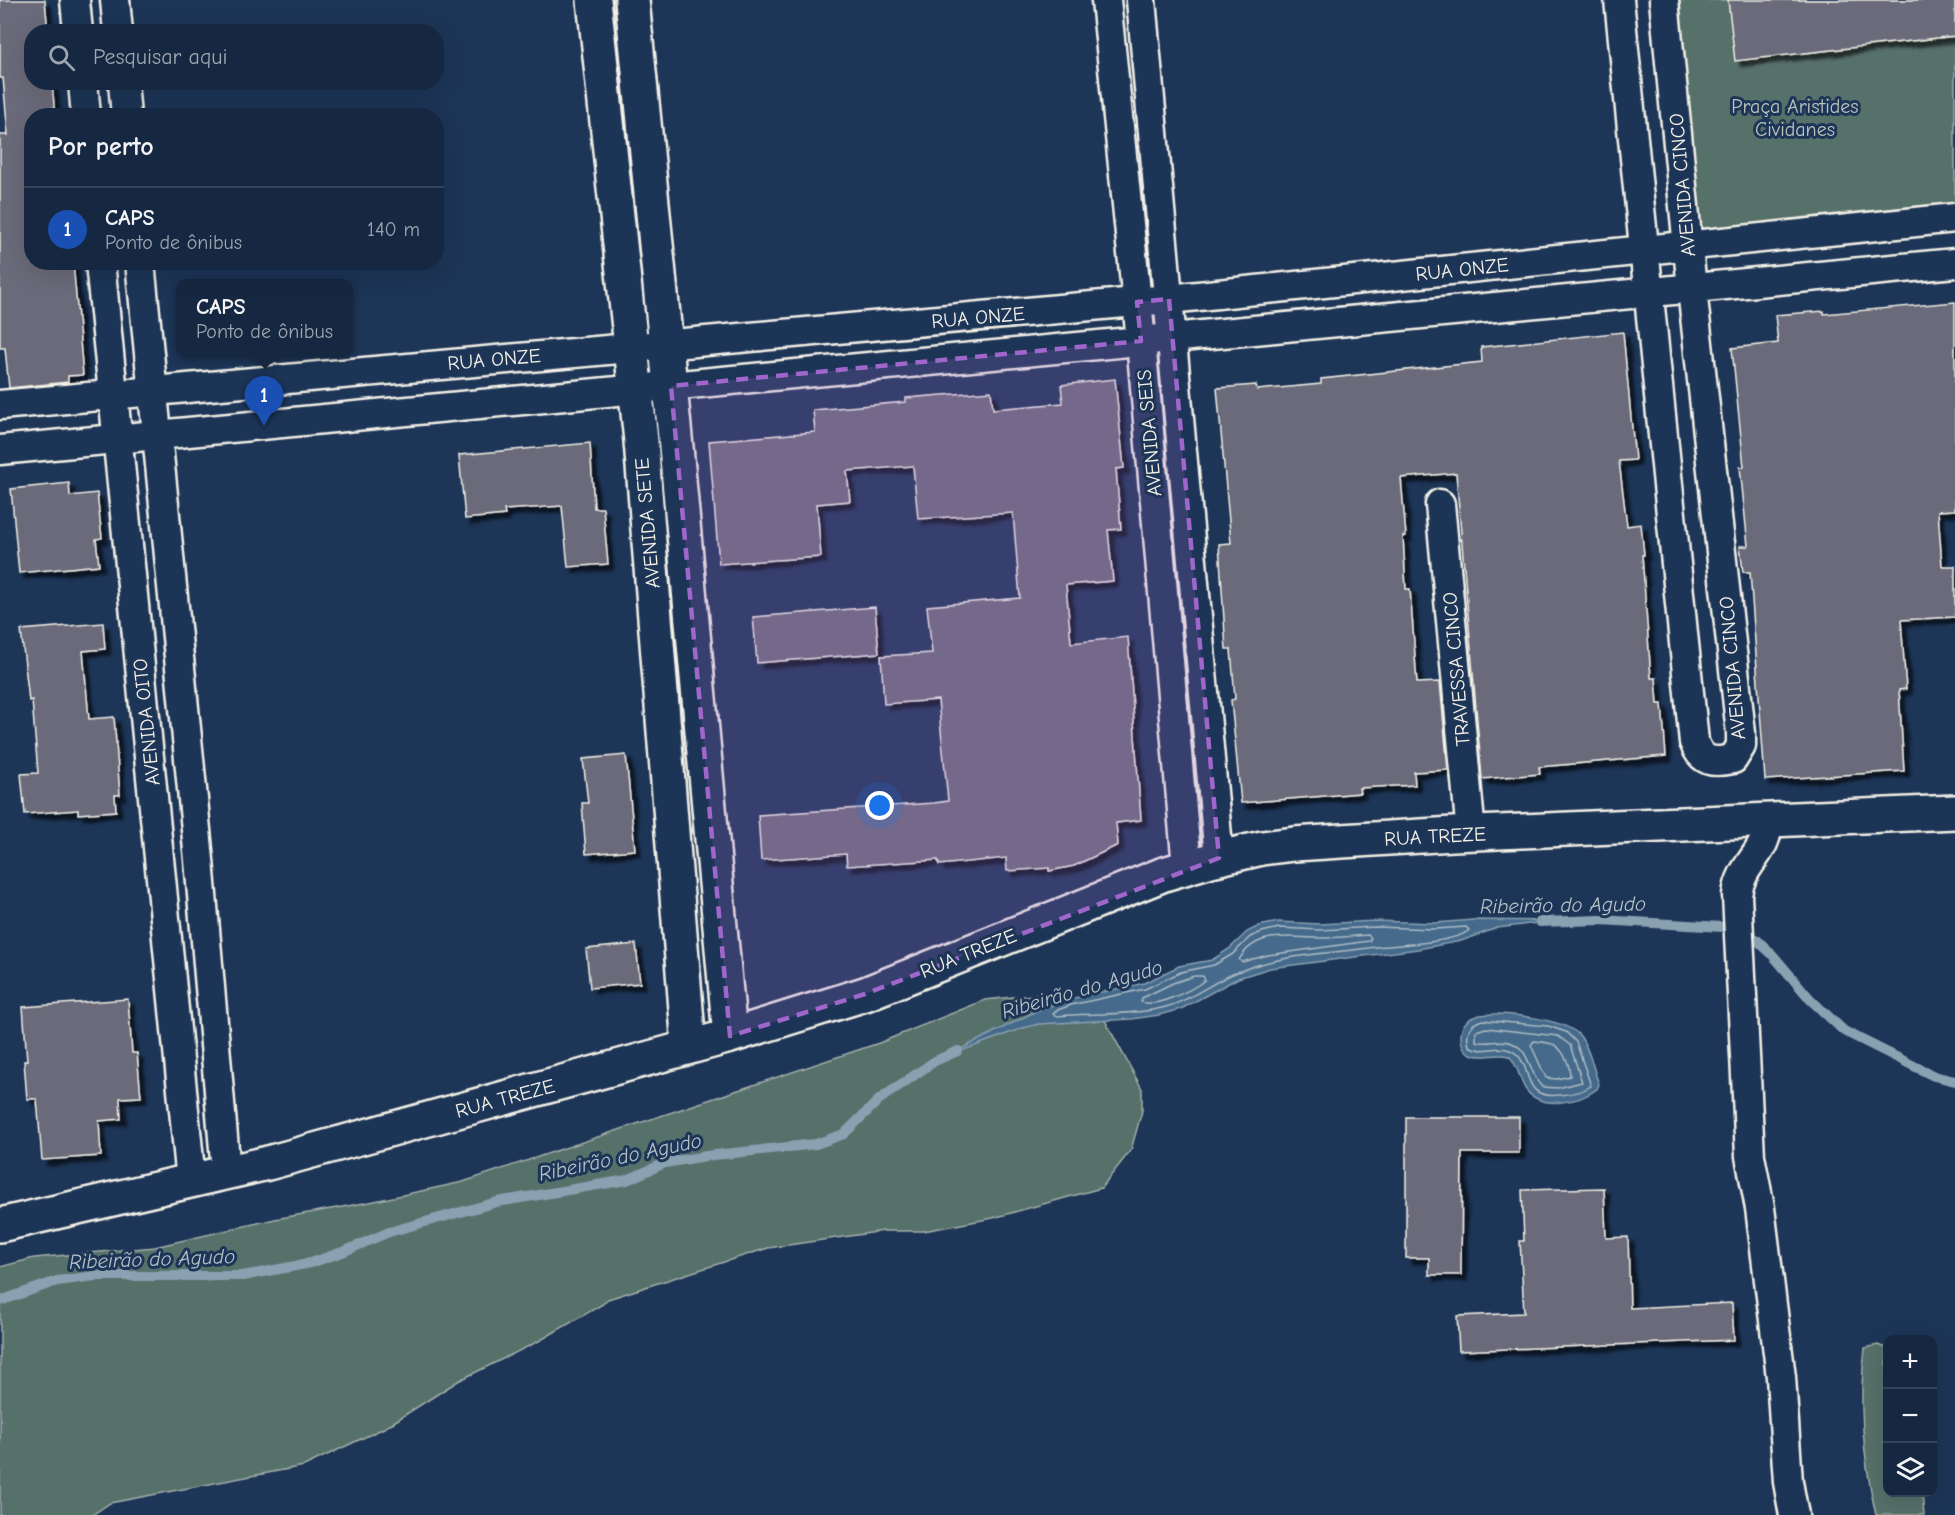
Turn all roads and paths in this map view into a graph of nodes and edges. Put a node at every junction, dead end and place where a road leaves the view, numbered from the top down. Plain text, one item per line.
1 (75, 0) edge
2 (115, 0) edge
3 (594, 0) edge
4 (632, 0) edge
5 (1106, 0) edge
6 (1141, 0) edge
7 (1619, 0) edge
8 (1664, 0) edge
9 (77, 24) edge
10 (117, 24) edge
11 (84, 90) edge
12 (124, 90) edge
13 (85, 108) edge
14 (125, 108) edge
15 (1955, 218) edge
16 (1688, 247) junction
17 (1643, 250) junction
18 (1955, 263) edge
19 (101, 270) edge
20 (141, 270) edge
21 (1692, 289) junction
22 (1647, 291) junction
23 (1169, 299) junction
24 (1137, 302) junction
25 (1172, 337) junction
26 (1141, 341) junction
27 (631, 346) junction
28 (666, 346) junction
29 (670, 386) junction
30 (636, 390) junction
31 (152, 391) junction
32 (113, 394) junction
33 (0, 405) edge
34 (157, 436) junction
35 (118, 439) junction
36 (0, 450) edge
37 (1440, 504) dead end
38 (1162, 582) junction
39 (1194, 582) junction
40 (1201, 659) junction
41 (1169, 660) junction
42 (1955, 812) edge
43 (1768, 820) junction
44 (1471, 834) junction
45 (1219, 858) junction
46 (1186, 867) junction
47 (730, 1036) junction
48 (689, 1047) junction
49 (226, 1172) junction
50 (191, 1181) junction
51 (0, 1225) edge
52 (1794, 1515) edge

1 - 9 street
2 - 10 street
3 - 27 street, AVENIDA SETE
4 - 28 street, AVENIDA SETE
5 - 24 street, AVENIDA SEIS
6 - 23 street, AVENIDA SEIS
7 - 17 street, AVENIDA CINCO
8 - 16 street, AVENIDA CINCO
11 - 13 street
12 - 14 street
15 - 16 street, RUA ONZE
16 - 17 street, RUA ONZE
16 - 21 street, AVENIDA CINCO
17 - 22 street, AVENIDA CINCO
17 - 23 street, RUA ONZE
18 - 21 street, RUA ONZE
19 - 32 street, AVENIDA OITO
20 - 31 street, AVENIDA OITO
21 - 22 street, RUA ONZE
21 - 22 street, AVENIDA CINCO
22 - 25 street, RUA ONZE
23 - 24 street, RUA ONZE
23 - 25 street, AVENIDA SEIS
24 - 26 street, AVENIDA SEIS
24 - 28 street, RUA ONZE
25 - 26 street, RUA ONZE
25 - 39 street, AVENIDA SEIS
26 - 29 street, RUA ONZE
26 - 38 street, AVENIDA SEIS
27 - 28 street, RUA ONZE
27 - 30 street, AVENIDA SETE
27 - 31 street, RUA ONZE
28 - 29 street, AVENIDA SETE
29 - 30 street, RUA ONZE
29 - 47 street, AVENIDA SETE
30 - 34 street, RUA ONZE
30 - 48 street, AVENIDA SETE
31 - 32 street, RUA ONZE
31 - 34 street, AVENIDA OITO
32 - 33 street, RUA ONZE
32 - 35 street, AVENIDA OITO
34 - 35 street, RUA ONZE
34 - 49 street, AVENIDA OITO
35 - 36 street, RUA ONZE
35 - 50 street, AVENIDA OITO
37 - 44 street, TRAVESSA CINCO
38 - 39 street
38 - 41 street, AVENIDA SEIS
39 - 40 street, AVENIDA SEIS
40 - 41 street
40 - 45 street, AVENIDA SEIS
41 - 46 street, AVENIDA SEIS
42 - 43 street, RUA TREZE
43 - 44 street, RUA TREZE
43 - 52 street
44 - 45 street, RUA TREZE
45 - 46 street, RUA TREZE
46 - 47 street, RUA TREZE
47 - 48 street, RUA TREZE
48 - 49 street, RUA TREZE
49 - 50 street, RUA TREZE
50 - 51 street, RUA TREZE

